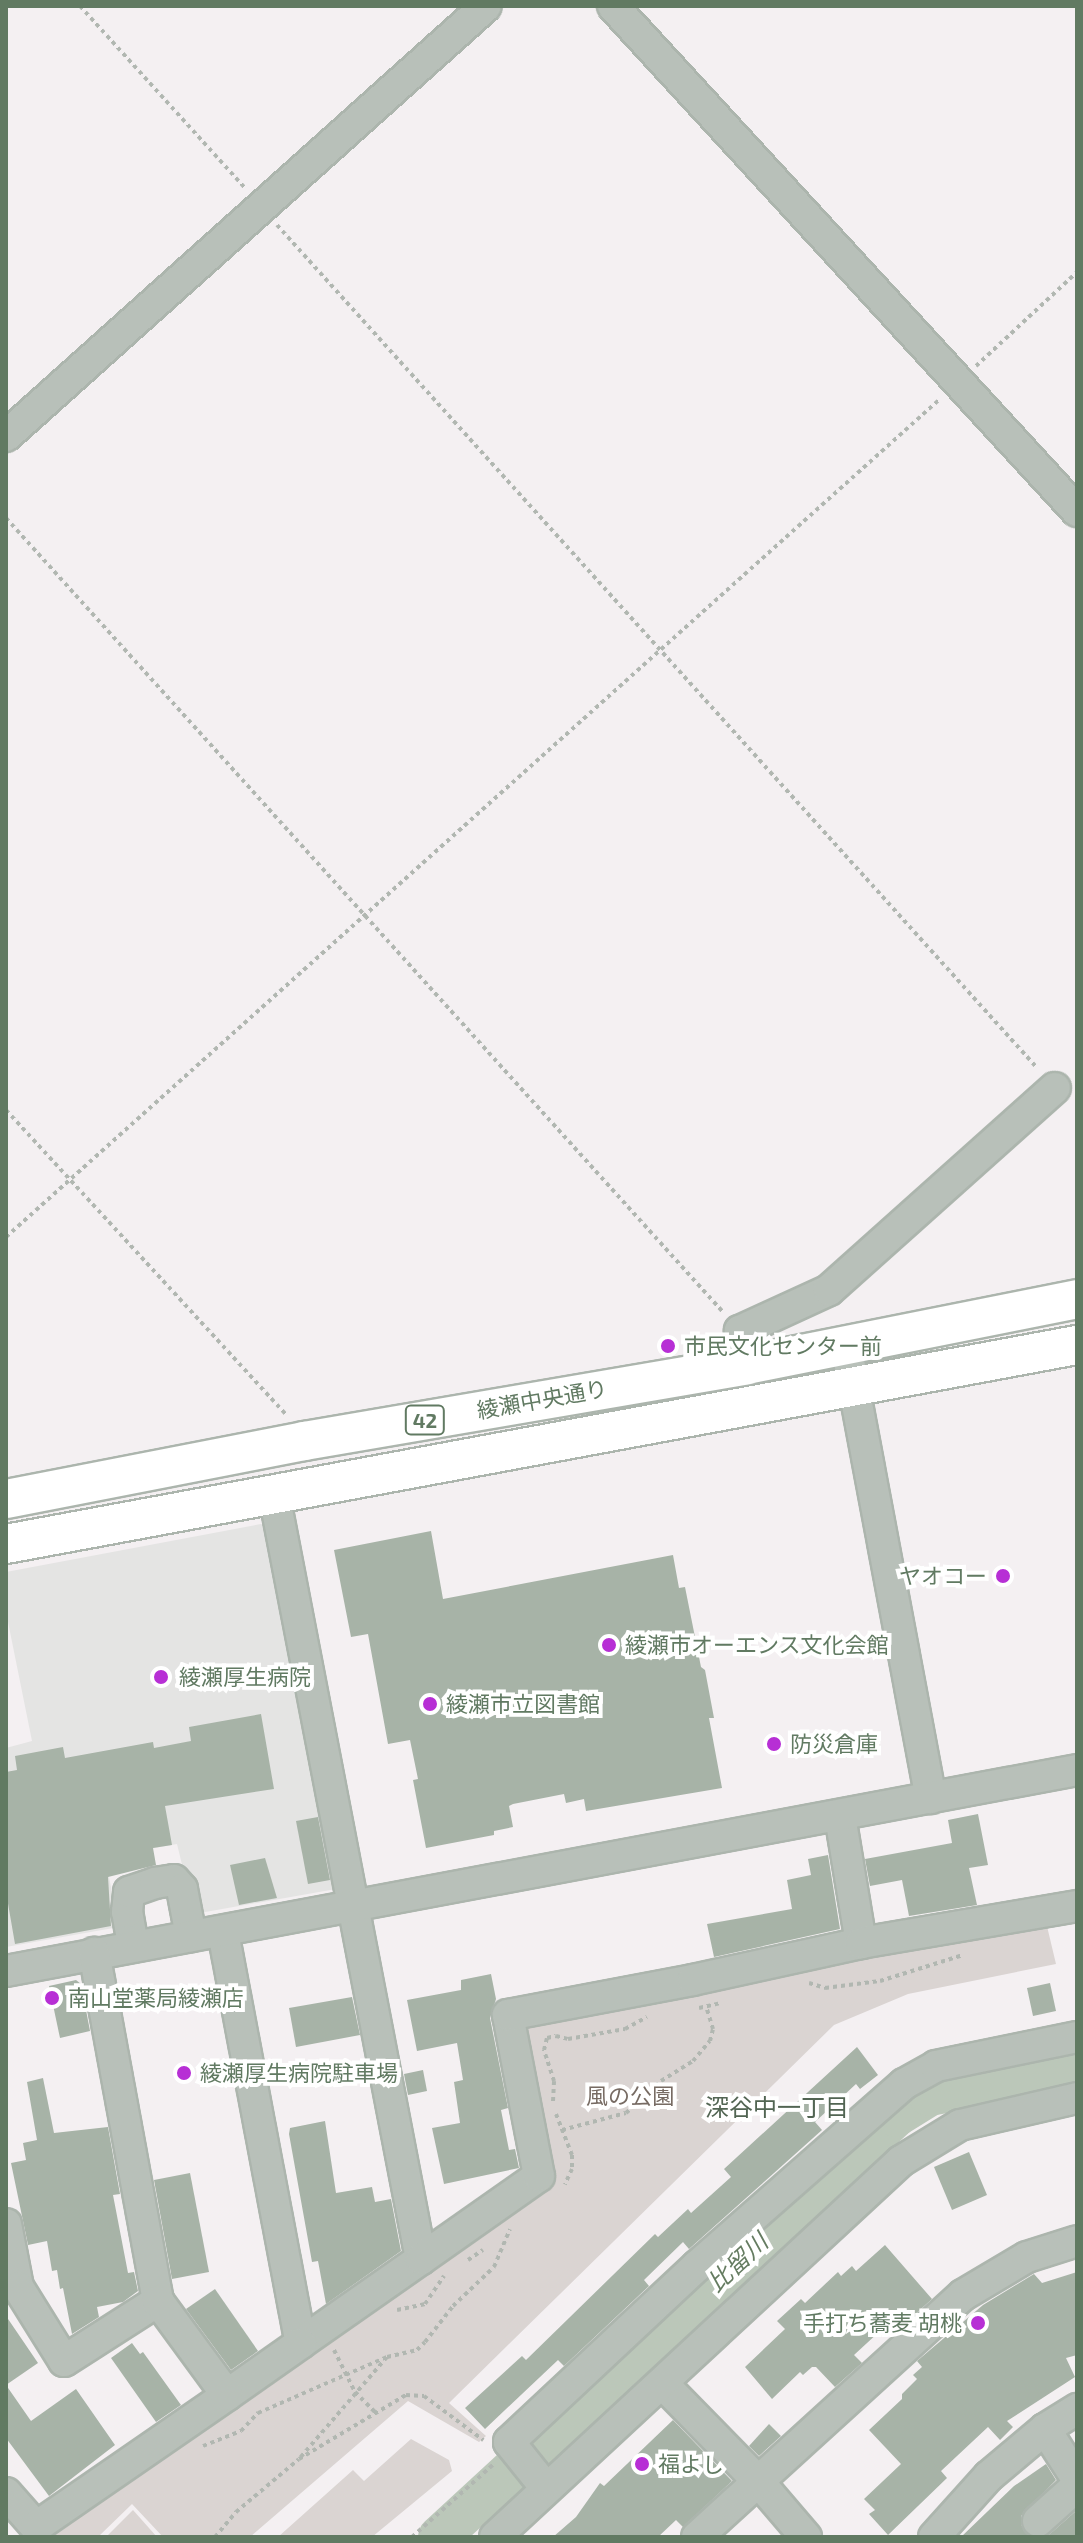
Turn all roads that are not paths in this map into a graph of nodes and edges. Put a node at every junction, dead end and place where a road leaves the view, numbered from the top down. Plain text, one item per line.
1 (486, 6) edge
2 (613, 6) edge
3 (6, 436) edge
4 (1077, 511) edge
5 (1055, 1088) road end
6 (1077, 1299) edge
7 (846, 1345) junction
8 (1077, 1345) edge
9 (744, 1348) junction
10 (853, 1385) junction
11 (274, 1494) junction
12 (6, 1499) edge
13 (6, 1544) edge
14 (1077, 1770) edge
15 (931, 1798) junction
16 (840, 1816) junction
17 (355, 1906) junction
18 (1077, 1906) edge
19 (223, 1932) junction
20 (191, 1936) junction
21 (861, 1943) junction
22 (133, 1945) junction
23 (94, 1953) junction
24 (6, 1971) edge
25 (1077, 2037) edge
26 (1077, 2098) edge
27 (6, 2224) edge
28 (1077, 2241) edge
29 (421, 2259) junction
30 (158, 2301) junction
31 (301, 2343) junction
32 (663, 2384) junction
33 (227, 2395) junction
34 (1077, 2409) edge
35 (1045, 2429) junction
36 (524, 2460) junction
37 (1077, 2479) edge
38 (758, 2481) junction
39 (1077, 2486) edge
40 (6, 2493) edge
41 (1038, 2521) dead end
42 (937, 2536) edge
43 (495, 2537) edge
44 (697, 2537) edge
45 (806, 2537) edge

1 - 3 street
2 - 4 street
5 - 9 street
6 - 7 main road, 綾瀬中央通り / 42
7 - 9 main road, 綾瀬中央通り / 42
7 - 10 street
8 - 10 main road, 綾瀬中央通り / 42
9 - 12 main road, 綾瀬中央通り / 42
10 - 11 main road, 綾瀬中央通り / 42
10 - 15 street
11 - 13 main road, 綾瀬中央通り / 42
11 - 17 street
14 - 15 street
15 - 16 street
16 - 17 street
16 - 21 street
17 - 19 street
17 - 29 street
18 - 21 street
19 - 20 street
19 - 31 street
20 - 22 street
20 - 22 street
21 - 29 street
22 - 23 street
23 - 24 street
23 - 30 street
25 - 36 street
26 - 32 street
27 - 30 street
28 - 38 street
29 - 31 street
30 - 33 street
31 - 33 street
32 - 36 street
32 - 38 street
33 - 40 street
34 - 35 street
35 - 37 street
35 - 42 street
36 - 43 street
38 - 44 street
38 - 45 street
39 - 41 street

